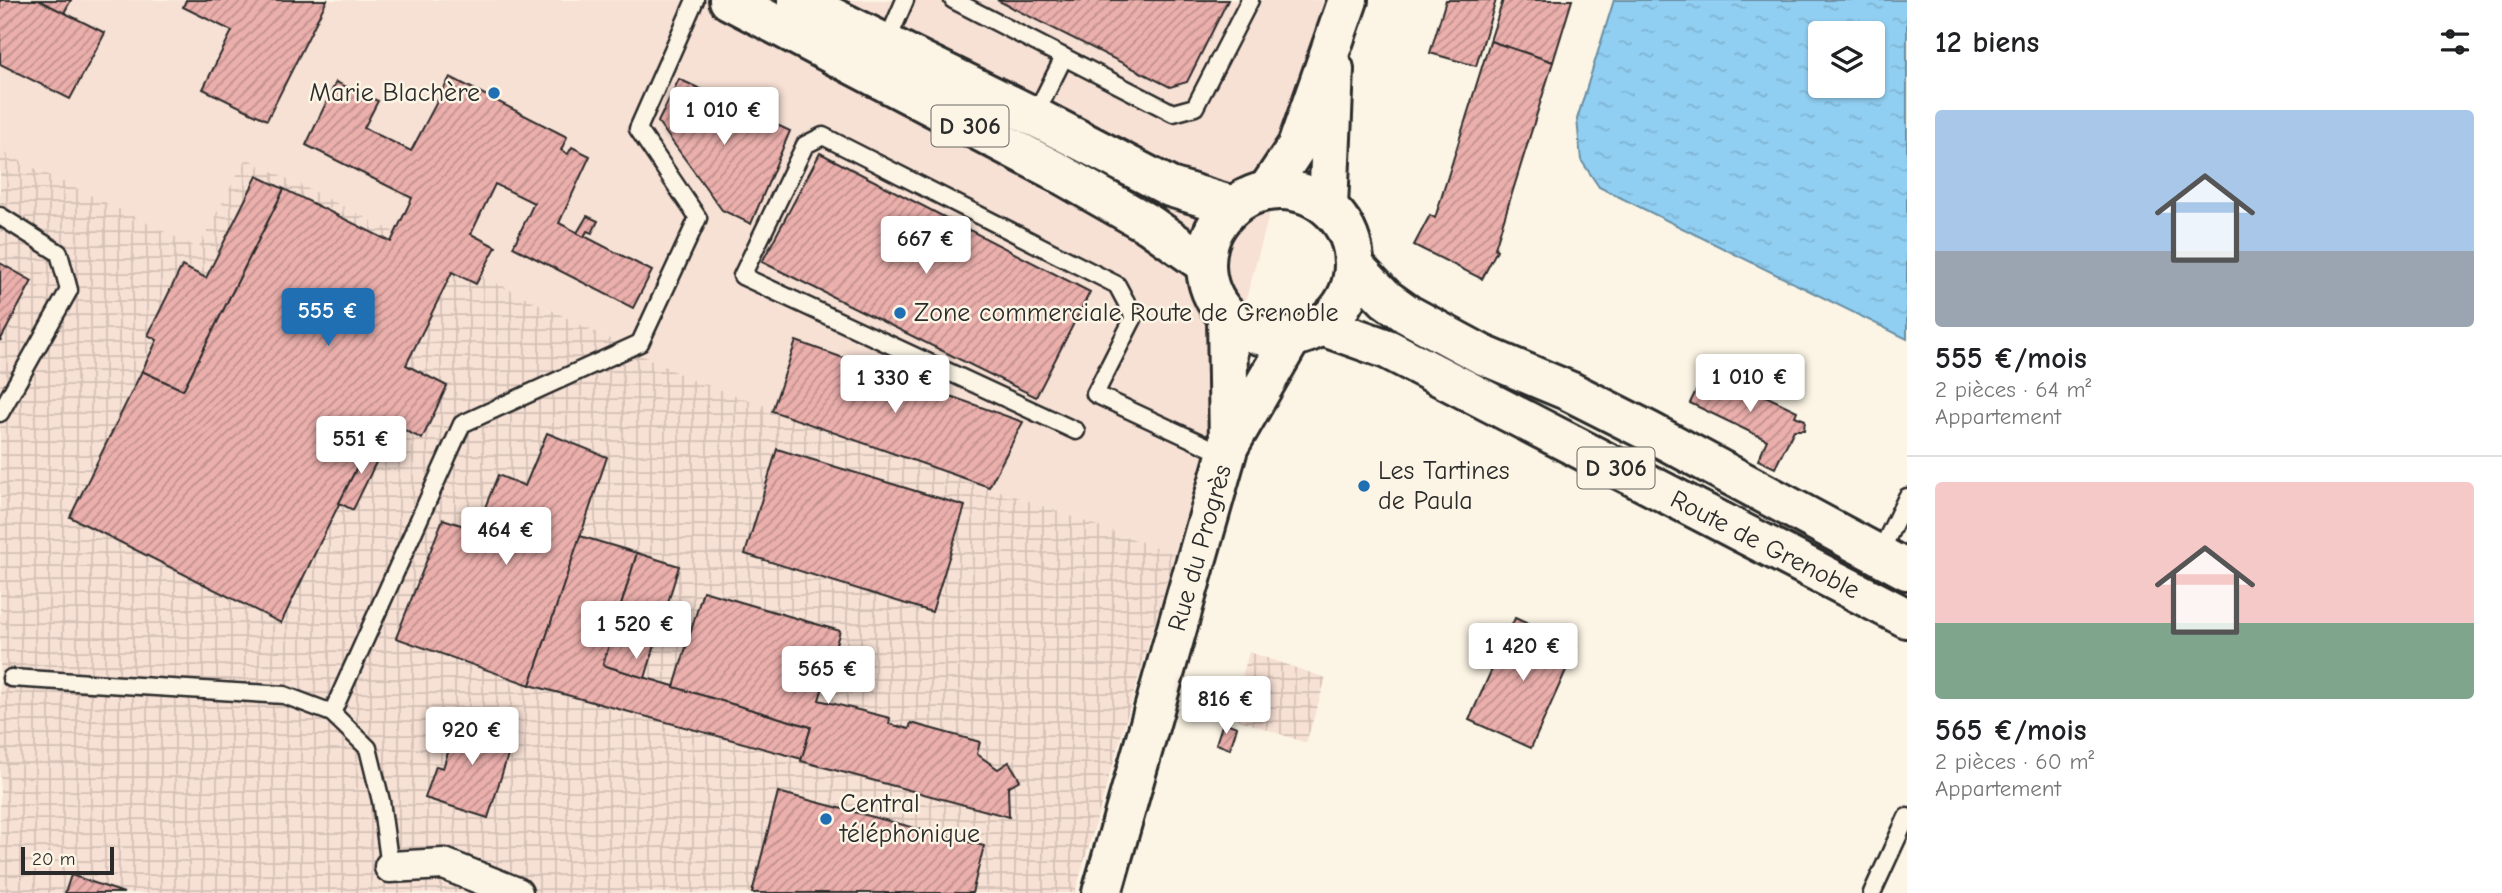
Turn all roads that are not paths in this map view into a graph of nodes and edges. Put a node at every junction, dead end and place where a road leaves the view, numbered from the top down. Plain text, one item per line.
1 (695, 0) edge
2 (729, 0) edge
3 (797, 0) edge
4 (905, 0) edge
5 (953, 0) edge
6 (1250, 0) edge
7 (1348, 0) edge
8 (886, 44) junction
9 (1334, 46) junction
10 (1064, 57) junction
11 (1034, 117) junction
12 (1267, 191) junction
13 (1233, 206) junction
14 (1328, 207) junction
15 (0, 216) edge
16 (1205, 264) junction
17 (1354, 266) junction
18 (1227, 317) junction
19 (1307, 332) junction
20 (0, 413) edge
21 (1076, 431) dead end
22 (1228, 450) junction
23 (1907, 497) edge
24 (1893, 562) edge
25 (1907, 618) edge
26 (11, 678) dead end
27 (332, 713) junction
28 (1907, 817) edge
29 (390, 867) joint
30 (517, 893) edge
31 (1102, 893) edge
32 (1872, 893) edge

1 - 27 lane
2 - 16 main road, D 306
3 - 8 main road, D 306
4 - 8 lane
5 - 10 lane
6 - 10 lane
7 - 9 main road
8 - 11 main road, D 306
9 - 12 main road
9 - 14 main road
10 - 11 lane
11 - 13 main road, D 306
12 - 13 main road
12 - 14 main road
13 - 16 main road
14 - 17 main road
15 - 20 lane
16 - 18 main road
17 - 19 main road
17 - 24 main road, Route de Grenoble / D 306
18 - 19 main road
18 - 22 main road, Rue du Progrès
19 - 22 main road, Rue du Progrès
19 - 25 main road, Route de Grenoble / D 306
21 - 22 lane
22 - 31 main road, Rue du Progrès
23 - 24 lane
26 - 27 lane
27 - 29 lane
28 - 32 lane
29 - 30 street

